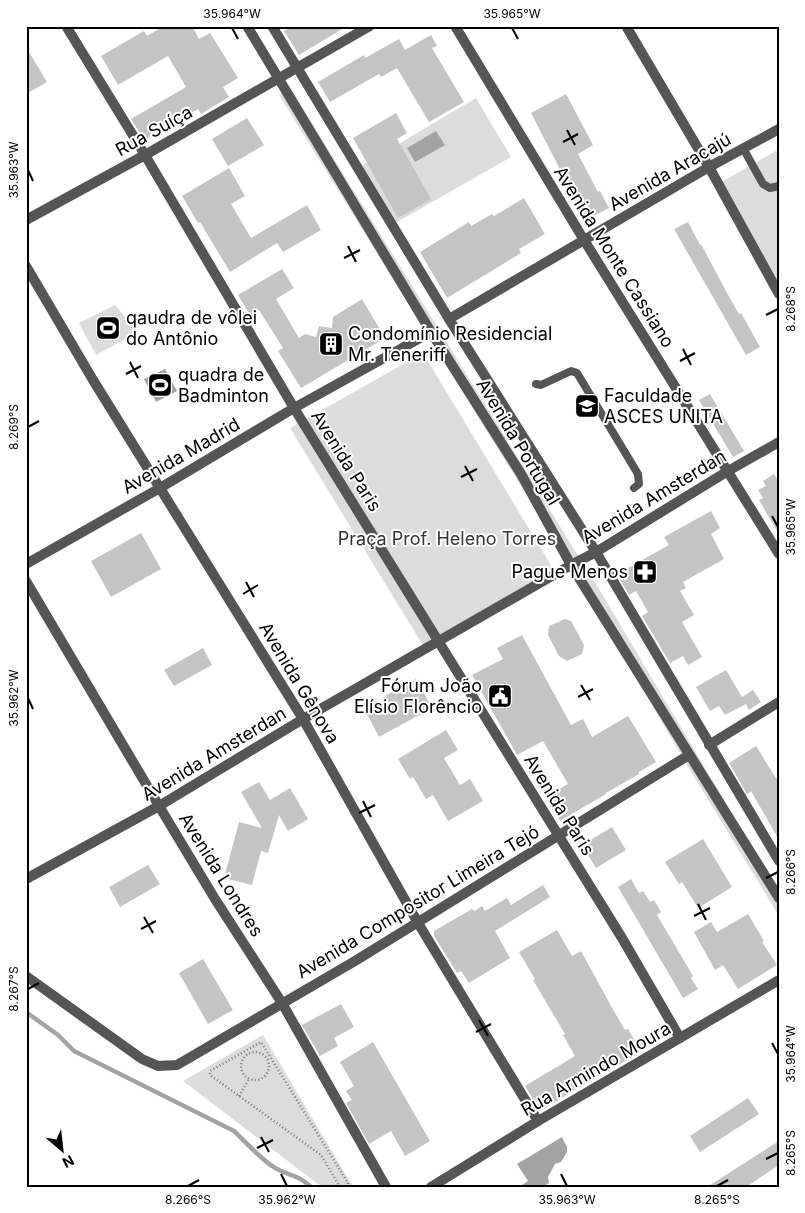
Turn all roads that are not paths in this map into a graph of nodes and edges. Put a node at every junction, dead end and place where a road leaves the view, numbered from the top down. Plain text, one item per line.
1 (66, 26) edge
2 (247, 26) edge
3 (272, 26) edge
4 (370, 26) edge
5 (455, 26) edge
6 (626, 26) edge
7 (298, 69) junction
8 (279, 79) junction
9 (779, 129) edge
10 (743, 148) junction
11 (145, 155) junction
12 (709, 167) junction
13 (779, 186) edge
14 (26, 220) edge
15 (584, 240) junction
16 (26, 266) edge
17 (779, 294) edge
18 (449, 319) junction
19 (432, 332) junction
20 (536, 384) dead end
21 (294, 408) junction
22 (779, 442) edge
23 (728, 471) junction
24 (160, 488) junction
25 (634, 488) dead end
26 (596, 552) junction
27 (779, 554) edge
28 (26, 564) edge
29 (571, 565) junction
30 (26, 581) edge
31 (439, 641) junction
32 (779, 702) edge
33 (303, 720) junction
34 (709, 745) junction
35 (689, 754) junction
36 (159, 806) junction
37 (559, 835) junction
38 (779, 861) edge
39 (26, 878) edge
40 (779, 898) edge
41 (418, 923) junction
42 (26, 976) edge
43 (779, 980) edge
44 (282, 1004) junction
45 (680, 1038) junction
46 (538, 1121) junction
47 (386, 1187) edge
48 (432, 1187) edge

1 - 11 street, Avenida Paris
2 - 8 street, Avenida Portugal
3 - 7 street, Avenida Portugal
4 - 7 street, Rua Suíça
5 - 15 street, Avenida Monte Cassiano
6 - 12 street
7 - 8 street, Rua Suíça
7 - 18 street, Avenida Portugal
8 - 11 street, Rua Suíça
8 - 19 street, Avenida Portugal
9 - 10 street, Avenida Aracajú
10 - 12 street, Avenida Aracajú
10 - 13 lane
11 - 14 street, Rua Suíça
11 - 21 street, Avenida Paris
12 - 15 street, Avenida Aracajú
12 - 17 street
15 - 18 street, Avenida Aracajú
15 - 23 street, Avenida Monte Cassiano
16 - 24 street, Avenida Gênova
18 - 26 street, Avenida Portugal
19 - 21 street, Avenida Madrid
19 - 29 street, Avenida Portugal
20 - 25 lane
21 - 24 street, Avenida Madrid
21 - 31 street, Avenida Paris
22 - 23 street, Avenida Amsterdan
23 - 26 street, Avenida Amsterdan
23 - 27 street, Avenida Monte Cassiano
24 - 28 street, Avenida Madrid
24 - 33 street, Avenida Gênova
26 - 29 street, Avenida Amsterdan
26 - 34 street, Avenida Portugal
29 - 31 street, Avenida Amsterdan
29 - 35 street, Avenida Portugal
30 - 36 street, Avenida Londres
31 - 33 street, Avenida Amsterdan
31 - 37 street, Avenida Paris
32 - 34 street
33 - 36 street, Avenida Amsterdan
33 - 41 street, Avenida Gênova
34 - 38 street, Avenida Portugal
35 - 37 street, Avenida Compositor Limeira Tejó
35 - 40 street, Avenida Portugal
36 - 39 street, Avenida Amsterdan
36 - 44 street, Avenida Londres
37 - 41 street, Avenida Compositor Limeira Tejó
37 - 45 street, Avenida Paris
41 - 44 street, Avenida Compositor Limeira Tejó
41 - 46 street, Avenida Gênova
42 - 44 street, Avenida Compositor Limeira Tejó
43 - 45 street, Rua Armindo Moura
44 - 47 street, Avenida Londres
45 - 46 street, Rua Armindo Moura
46 - 48 street, Rua Armindo Moura

